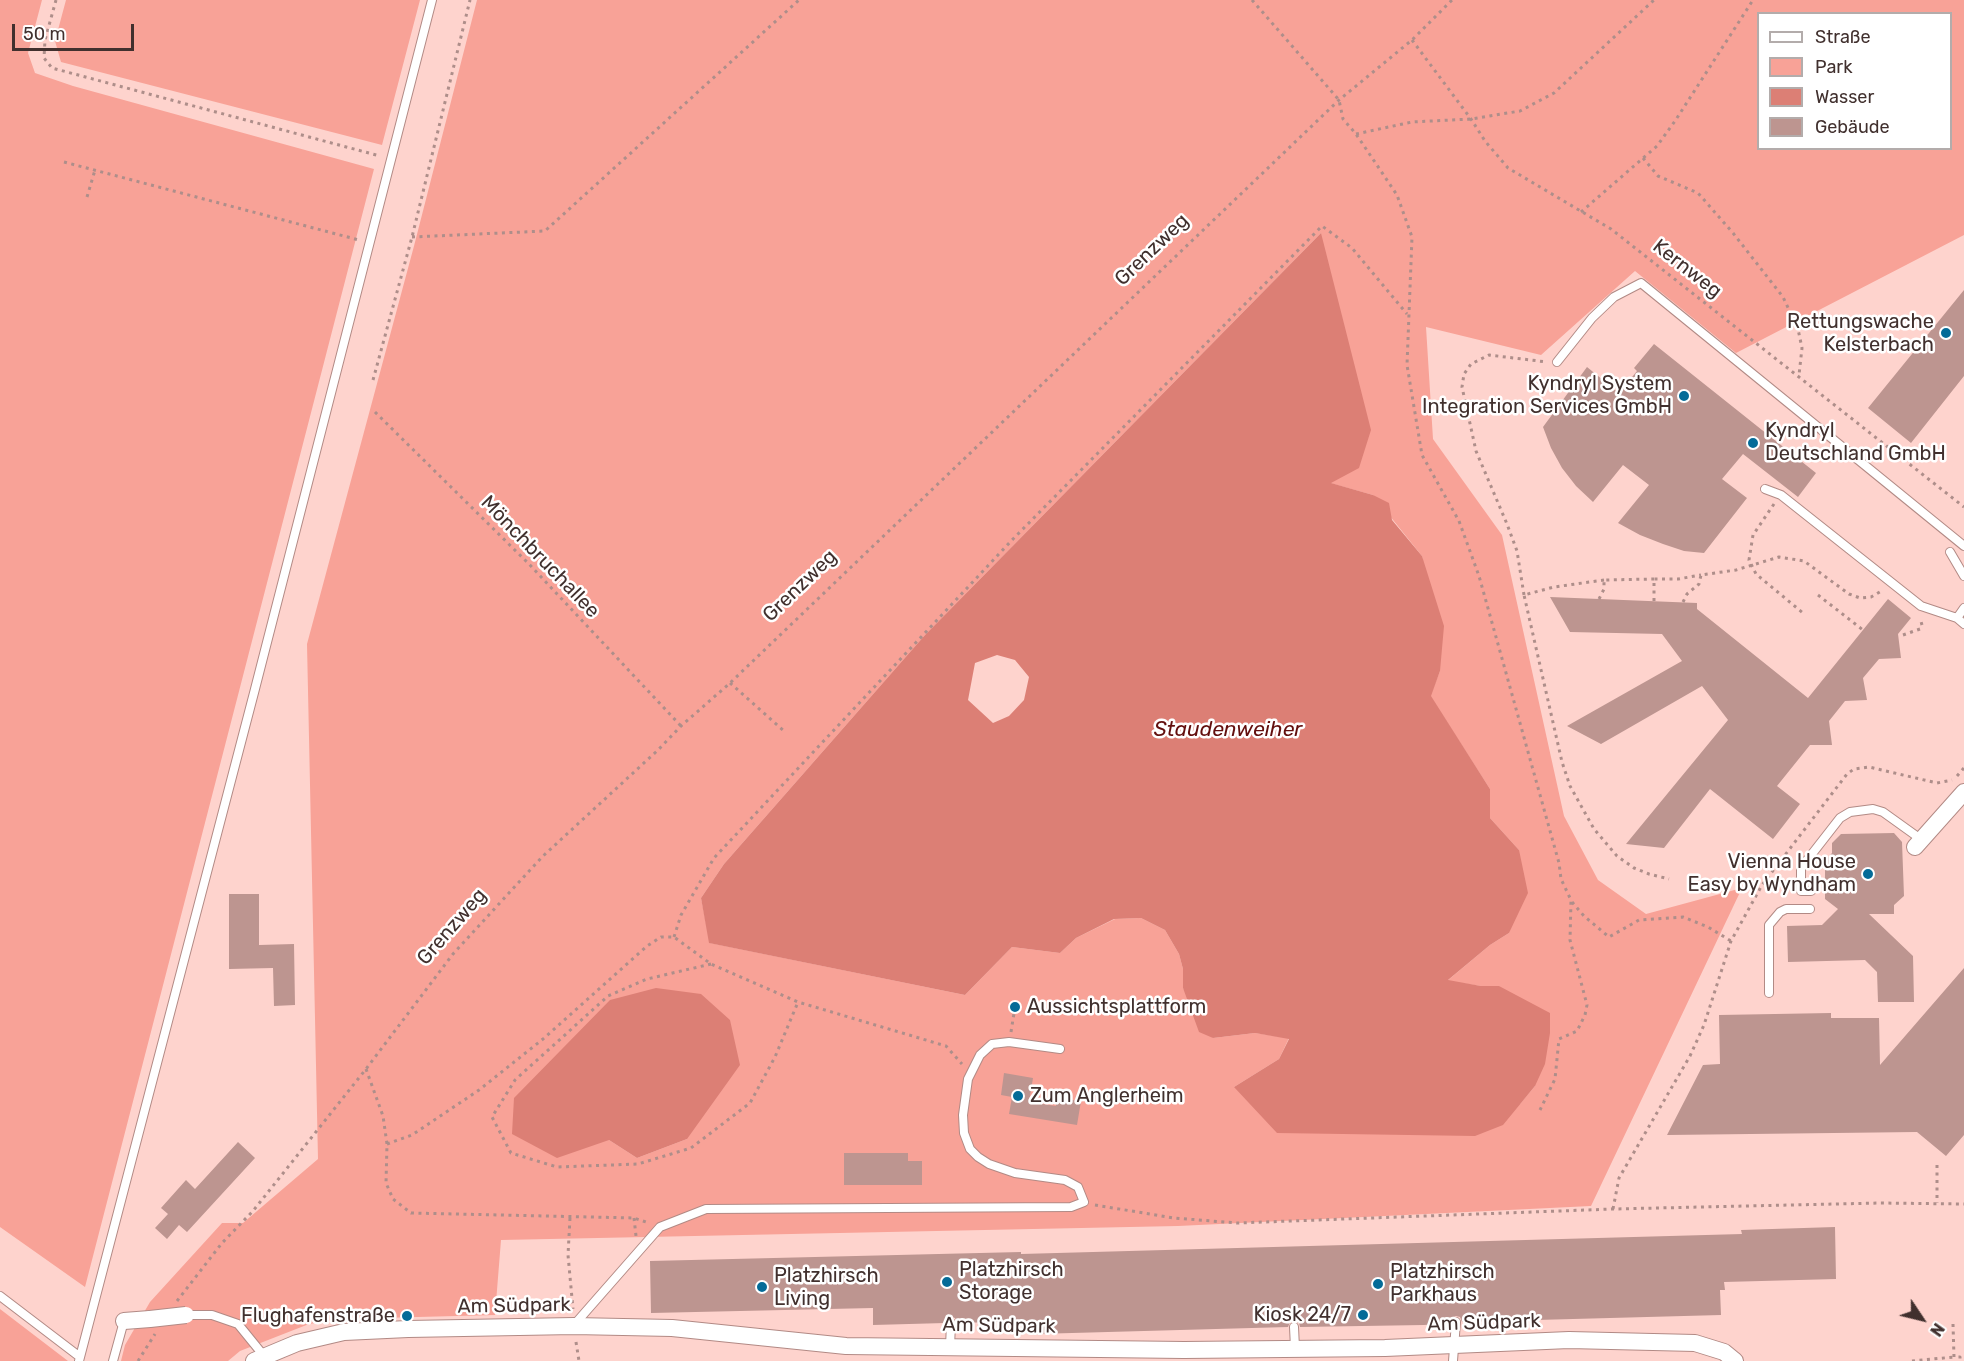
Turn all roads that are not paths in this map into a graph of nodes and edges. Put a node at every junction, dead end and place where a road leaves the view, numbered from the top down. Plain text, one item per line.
1 (432, 0) edge
2 (1557, 362) road end
3 (1765, 489) dead end
4 (1964, 546) edge
5 (1950, 552) dead end
6 (1964, 576) edge
7 (1964, 608) edge
8 (1960, 621) edge
9 (1964, 792) edge
10 (1919, 844) joint
11 (1811, 891) dead end
12 (1810, 909) dead end
13 (1769, 993) dead end
14 (1060, 1049) dead end
15 (0, 1296) edge
16 (186, 1315) joint
17 (124, 1321) joint
18 (1456, 1322) dead end
19 (951, 1323) dead end
20 (574, 1326) junction
21 (1294, 1327) dead end
22 (950, 1347) junction
23 (1295, 1348) junction
24 (1453, 1353) edge
25 (1261, 1355) edge
26 (259, 1358) edge
27 (80, 1359) edge
28 (113, 1361) edge
29 (1734, 1361) edge

1 - 27 lane
2 - 4 lane
3 - 8 lane
5 - 6 lane
7 - 8 lane
9 - 10 street
10 - 11 lane
12 - 13 lane
14 - 20 lane
15 - 27 lane
16 - 17 street, bridge
16 - 26 lane
17 - 28 lane
18 - 24 lane
19 - 22 lane
20 - 22 street, Am Südpark
20 - 26 street, Am Südpark
21 - 23 lane
22 - 25 street, Am Südpark
23 - 24 street, Am Südpark
23 - 25 street, Am Südpark
24 - 29 street, Am Südpark

